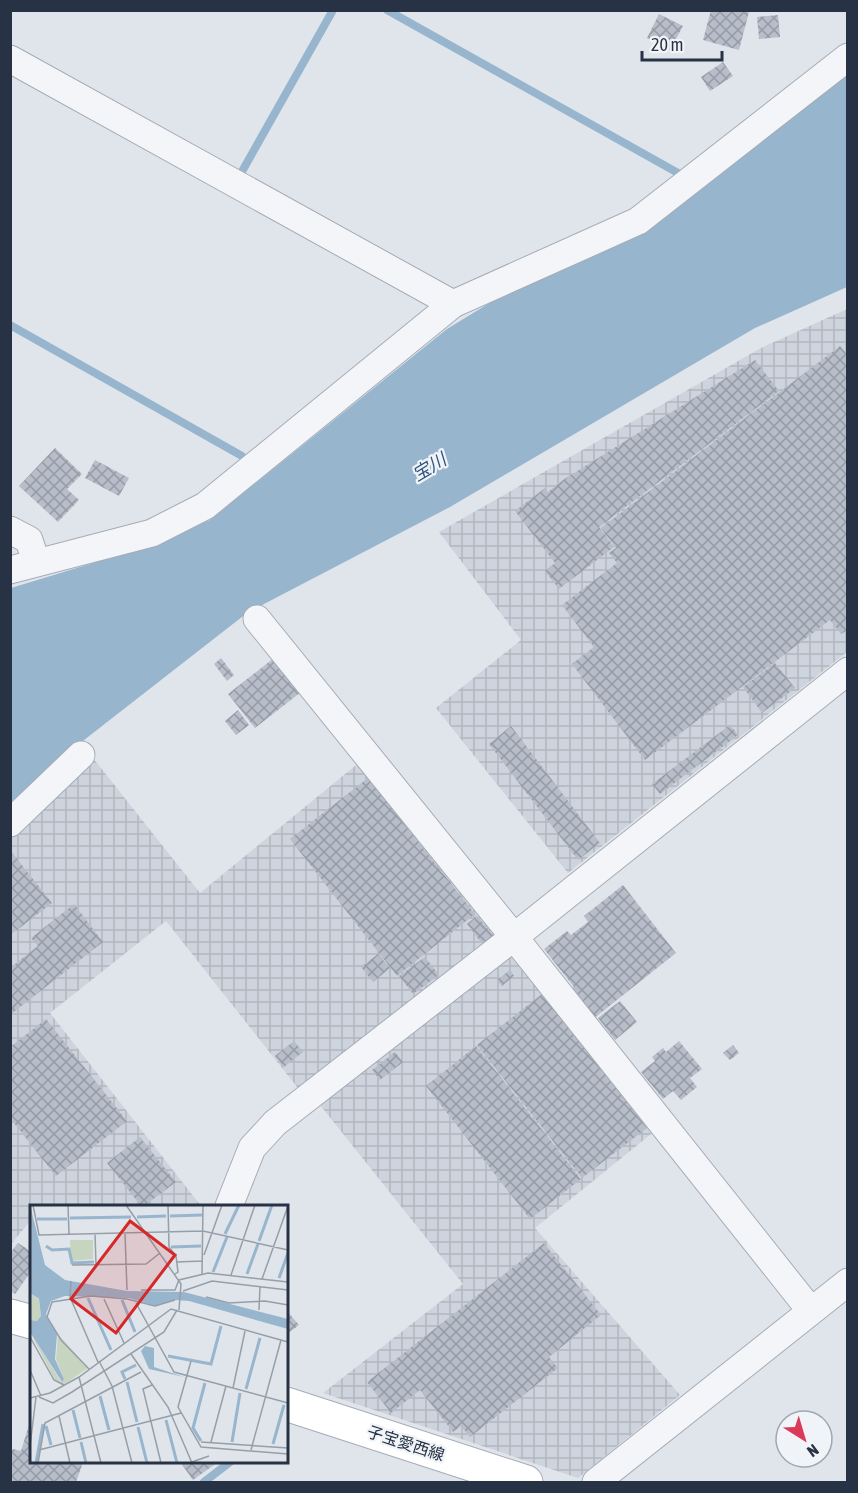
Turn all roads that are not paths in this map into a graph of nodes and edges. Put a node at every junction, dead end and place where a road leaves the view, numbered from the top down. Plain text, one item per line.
1 (848, 57) edge
2 (10, 59) edge
3 (453, 304) junction
4 (10, 530) edge
5 (36, 562) junction
6 (10, 570) edge
7 (257, 619) dead end
8 (848, 671) edge
9 (81, 755) dead end
10 (10, 823) edge
11 (514, 937) junction
12 (229, 1205) edge
13 (848, 1282) edge
14 (812, 1311) junction
15 (10, 1316) edge
16 (30, 1321) edge
17 (288, 1405) edge
18 (526, 1482) edge
19 (596, 1482) edge

1 - 3 street
2 - 3 street
3 - 5 street
4 - 5 street
5 - 6 street
7 - 11 street
8 - 11 street
9 - 10 street
11 - 12 street
11 - 14 street
13 - 14 street
14 - 19 street
15 - 16 main road
17 - 18 main road, 子宝愛西線

